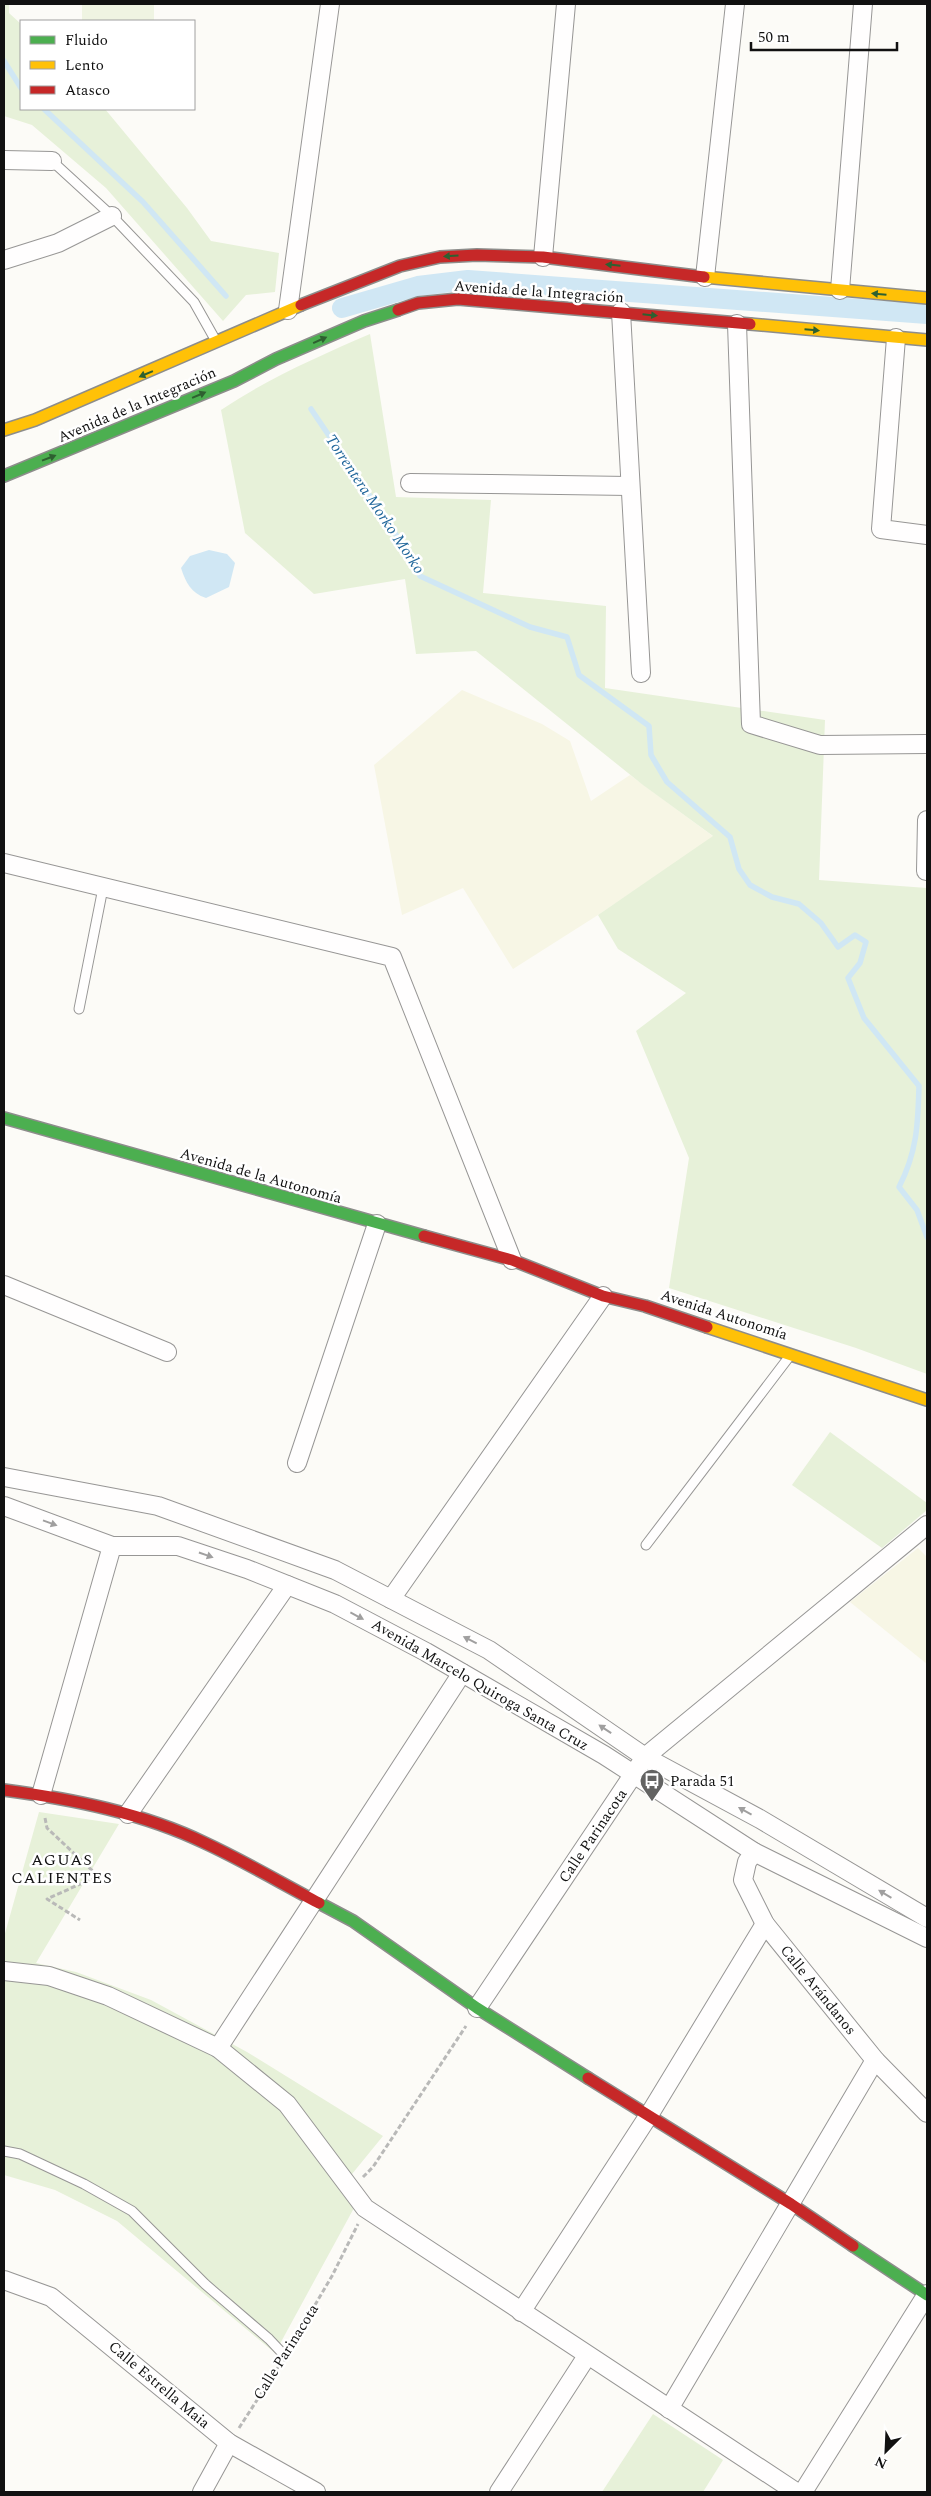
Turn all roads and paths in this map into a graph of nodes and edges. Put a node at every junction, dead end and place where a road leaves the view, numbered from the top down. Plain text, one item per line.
1 (330, 4) edge
2 (566, 4) edge
3 (735, 4) edge
4 (863, 4) edge
5 (4, 160) edge
6 (52, 161) joint
7 (112, 216) junction
8 (543, 257) junction
9 (4, 260) edge
10 (705, 277) junction
11 (840, 290) junction
12 (927, 298) edge
13 (288, 310) junction
14 (622, 312) junction
15 (737, 324) junction
16 (896, 338) junction
17 (927, 340) edge
18 (217, 343) junction
19 (4, 430) edge
20 (4, 476) edge
21 (410, 484) dead end
22 (629, 486) junction
23 (927, 535) edge
24 (641, 673) dead end
25 (927, 744) edge
26 (927, 820) edge
27 (4, 863) edge
28 (926, 871) dead end
29 (104, 888) junction
30 (79, 1009) dead end
31 (4, 1118) edge
32 (377, 1224) junction
33 (512, 1260) junction
34 (4, 1285) edge
35 (603, 1296) junction
36 (167, 1352) dead end
37 (792, 1353) junction
38 (927, 1400) edge
39 (297, 1464) dead end
40 (4, 1477) edge
41 (4, 1506) edge
42 (927, 1525) edge
43 (646, 1544) dead end
44 (112, 1546) junction
45 (287, 1585) junction
46 (390, 1599) junction
47 (462, 1673) junction
48 (645, 1757) junction
49 (634, 1775) junction
50 (4, 1790) edge
51 (41, 1795) junction
52 (128, 1814) junction
53 (754, 1852) junction
54 (313, 1902) junction
55 (927, 1918) edge
56 (80, 1920) dead end
57 (765, 1924) junction
58 (927, 1938) edge
59 (4, 1972) edge
60 (477, 2008) junction
61 (218, 2048) junction
62 (875, 2060) junction
63 (927, 2113) edge
64 (649, 2114) junction
65 (4, 2151) edge
66 (350, 2190) junction
67 (792, 2204) junction
68 (366, 2208) junction
69 (4, 2280) edge
70 (927, 2294) edge
71 (521, 2312) junction
72 (285, 2356) junction
73 (587, 2356) junction
74 (669, 2409) junction
75 (229, 2443) junction
76 (202, 2492) edge
77 (316, 2492) edge
78 (499, 2492) edge
79 (796, 2492) edge
80 (803, 2492) edge

1 - 13 street
2 - 8 street
3 - 10 street
4 - 11 street
5 - 6 street
6 - 7 lane
7 - 9 street
7 - 18 lane
10 -> 8 street, Avenida de la Integración
8 -> 13 street, Avenida de la Integración
10 - 11 street, Avenida de la Integración
12 -> 11 street, Avenida de la Integración
13 - 18 street, Avenida de la Integración
14 -> 15 street, Avenida de la Integración
20 -> 14 street, Avenida de la Integración
14 - 22 street
15 -> 16 street, Avenida de la Integración
15 - 25 street
16 - 17 street, Avenida de la Integración
16 - 23 street
18 -> 19 street, Avenida de la Integración
21 - 22 street
22 - 24 street
26 - 28 street
27 - 29 street
29 - 30 lane
29 - 33 street
31 - 32 street, Avenida de la Autonomía
32 - 33 street, Avenida de la Autonomía
32 - 39 street
33 - 35 street, Avenida Autonomía
34 - 36 street
35 - 37 street, Avenida Autonomía
35 - 46 street
37 - 38 street, Avenida Autonomía
37 - 43 lane
40 - 46 street, Avenida Marcelo Quiroga Santa Cruz
41 -> 44 street, Avenida Marcelo Quiroga Santa Cruz
42 - 48 street, Calle Parinacota
44 -> 45 street, Avenida Marcelo Quiroga Santa Cruz
44 - 51 street
45 -> 47 street, Avenida Marcelo Quiroga Santa Cruz
45 - 52 street
48 -> 46 street, Avenida Marcelo Quiroga Santa Cruz
47 - 49 street, Avenida Marcelo Quiroga Santa Cruz
47 - 54 street
48 - 49 street, Calle Parinacota
55 -> 48 street, Avenida Marcelo Quiroga Santa Cruz
49 - 53 street, Avenida Marcelo Quiroga Santa Cruz
49 - 60 street, Calle Parinacota
50 - 51 street
51 - 52 street
51 - 56 path
52 - 54 street
53 - 57 street, Calle Arándanos
53 - 58 street, Avenida Marcelo Quiroga Santa Cruz
54 - 60 street
54 - 61 street
57 - 62 street, Calle Arándanos
57 - 64 street
59 - 61 street
60 - 64 street
60 - 66 path
61 - 66 street
62 - 63 street, Calle Arándanos
62 - 67 street
64 - 67 street
64 - 71 street
65 - 72 lane
66 - 68 street
67 - 70 street
67 - 74 street
68 - 71 street
68 - 72 path, Calle Parinacota
69 - 75 street, Calle Estrella Maia
70 - 80 street
71 - 73 street
72 - 75 path, Calle Parinacota
73 - 74 street
73 - 78 street
74 - 79 street
75 - 76 street
75 - 77 street, Calle Estrella Maia

